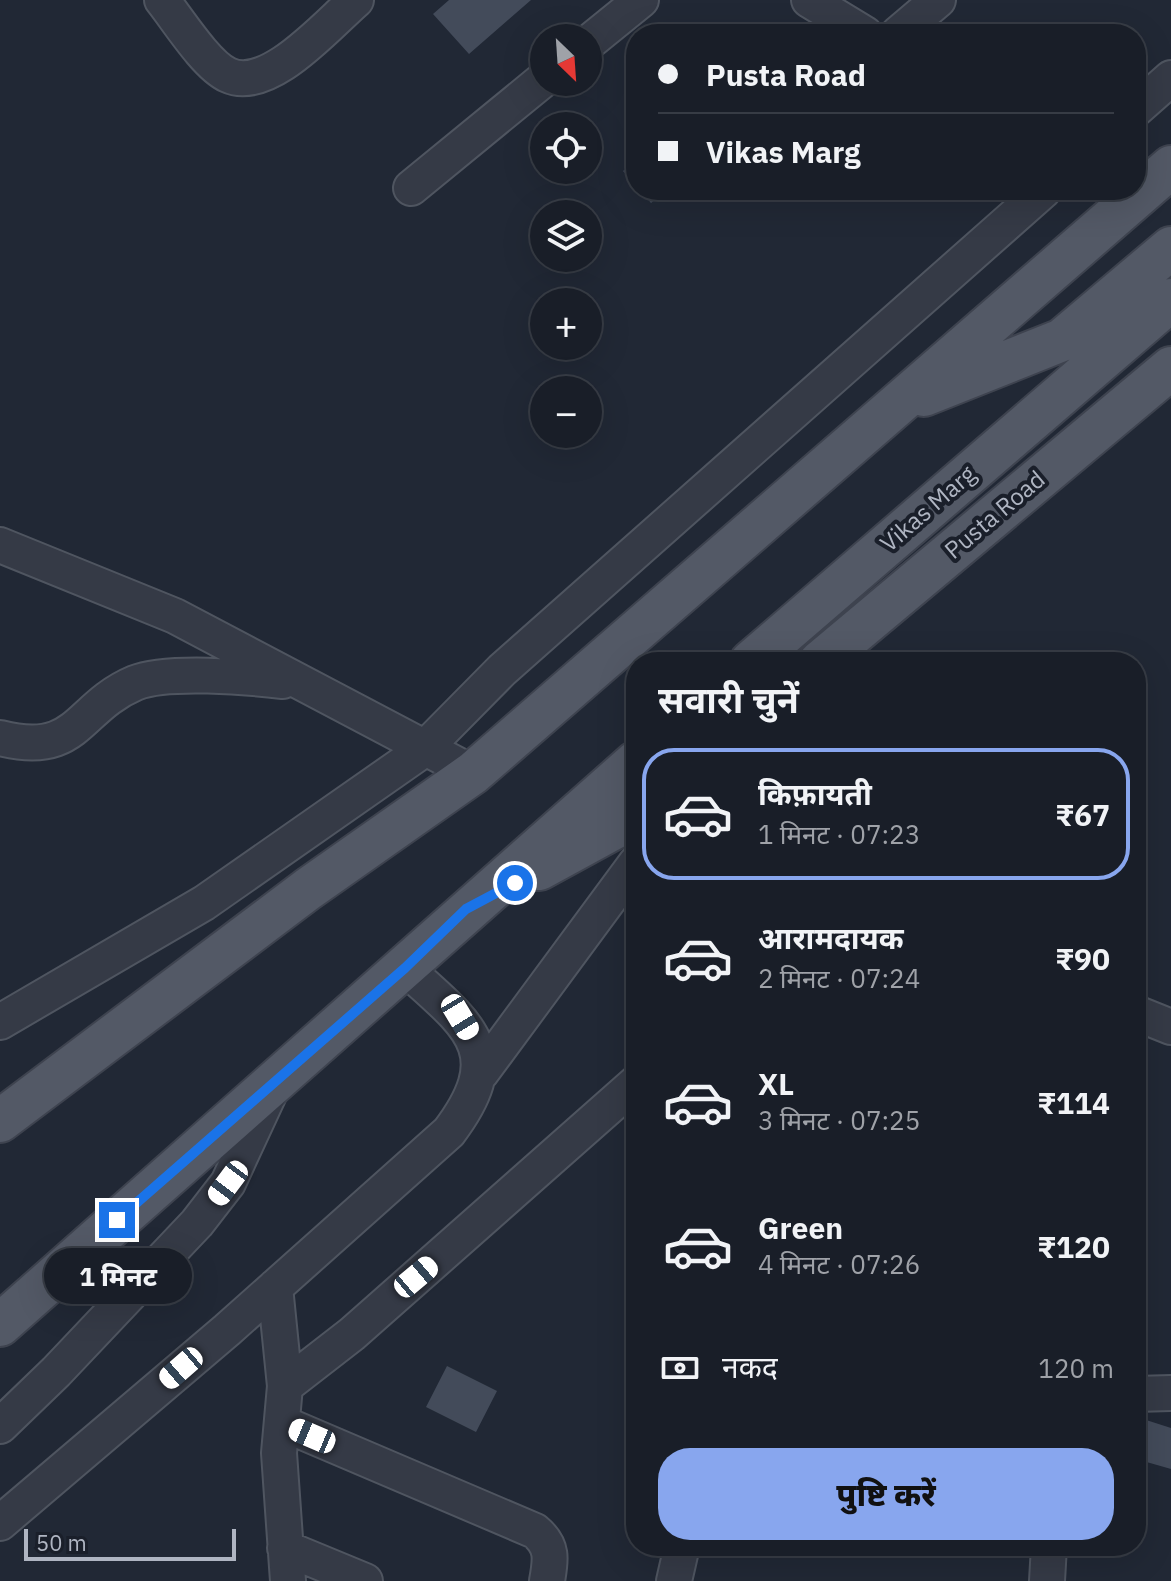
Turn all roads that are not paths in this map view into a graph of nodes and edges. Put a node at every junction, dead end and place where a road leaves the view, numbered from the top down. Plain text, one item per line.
1 (162, 0) edge
2 (356, 0) edge
3 (641, 0) edge
4 (809, 0) edge
5 (938, 0) edge
6 (849, 24) edge
7 (910, 24) edge
8 (602, 32) edge
9 (1171, 78) edge
10 (530, 90) edge
11 (1146, 100) edge
12 (1171, 167) edge
13 (411, 188) dead end
14 (1146, 189) edge
15 (1033, 200) edge
16 (1133, 200) edge
17 (1162, 273) edge
18 (1171, 335) edge
19 (1104, 355) junction
20 (1171, 368) edge
21 (893, 408) junction
22 (0, 545) edge
23 (762, 652) edge
24 (832, 652) edge
25 (295, 682) junction
26 (0, 738) edge
27 (423, 750) junction
28 (626, 771) edge
29 (473, 773) junction
30 (626, 821) edge
31 (626, 877) edge
32 (466, 909) junction
33 (405, 968) junction
34 (1146, 1017) edge
35 (0, 1022) edge
36 (1171, 1027) edge
37 (481, 1073) junction
38 (274, 1084) junction
39 (626, 1092) edge
40 (0, 1121) edge
41 (275, 1287) junction
42 (0, 1325) edge
43 (285, 1386) junction
44 (1171, 1393) edge
45 (1146, 1394) edge
46 (284, 1424) junction
47 (0, 1426) edge
48 (0, 1523) edge
49 (680, 1556) edge
50 (1048, 1556) edge
51 (286, 1565) edge
52 (365, 1581) edge
53 (547, 1581) edge
54 (674, 1581) edge
55 (1047, 1581) edge

1 - 2 street
3 - 8 street
4 - 6 street
5 - 7 street
9 - 11 street
10 - 13 street
12 - 14 main road
15 - 27 street
16 - 21 main road
17 - 19 main road, Vikas Marg
17 - 21 main road
18 - 19 main road
19 - 23 main road, Vikas Marg
20 - 24 main road, Pusta Road
21 - 29 main road
22 - 25 street
25 - 26 street
25 - 27 street
27 - 29 street
27 - 35 street
28 - 32 main road
29 - 40 main road
30 - 32 main road
31 - 37 street
32 - 33 main road
33 - 37 street
33 - 38 main road
34 - 36 street
37 - 41 street
38 - 42 main road
38 - 47 street
39 - 43 street
41 - 43 street
41 - 48 street
43 - 46 street
44 - 45 street
46 - 51 street
46 - 53 street
49 - 54 street
50 - 55 street
51 - 52 street

